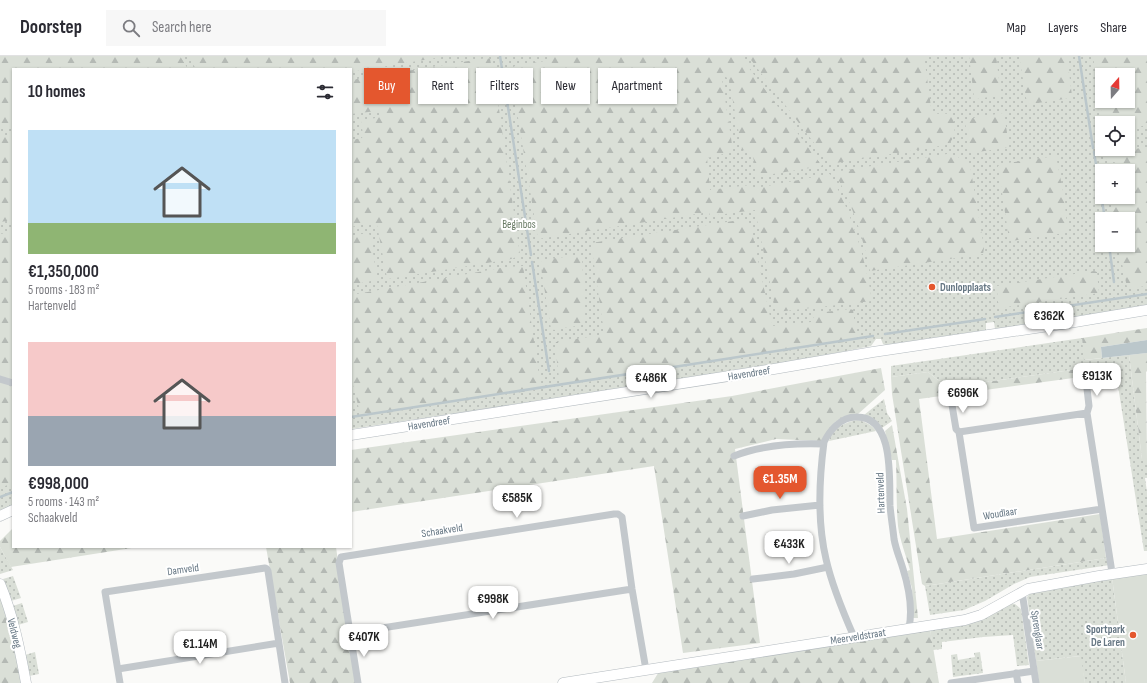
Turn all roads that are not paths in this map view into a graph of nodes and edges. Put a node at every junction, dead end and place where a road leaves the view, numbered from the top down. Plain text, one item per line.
1 (1147, 310) edge
2 (0, 379) edge
3 (1086, 380) dead end
4 (12, 383) edge
5 (952, 405) dead end
6 (1087, 413) junction
7 (959, 432) junction
8 (352, 435) edge
9 (823, 444) junction
10 (734, 456) dead end
11 (820, 505) junction
12 (1102, 509) junction
13 (12, 510) edge
14 (0, 516) edge
15 (743, 516) dead end
16 (828, 567) junction
17 (1147, 569) edge
18 (1112, 574) junction
19 (753, 579) dead end
20 (0, 584) edge
21 (632, 589) junction
22 (1022, 592) junction
23 (909, 628) junction
24 (350, 633) junction
25 (854, 637) junction
26 (279, 644) junction
27 (118, 669) junction
28 (646, 670) junction
29 (1034, 671) junction
30 (1016, 673) junction
31 (606, 680) edge
32 (26, 683) edge
33 (120, 683) edge
34 (285, 683) edge
35 (358, 683) edge
36 (563, 683) edge
37 (951, 683) edge
38 (1018, 683) edge
39 (1036, 683) edge

1 - 8 street, Havendreef
2 - 4 street
3 - 6 street
5 - 7 street, Woudlaar
6 - 7 street
6 - 12 street
7 - 12 street, Woudlaar
9 - 10 street
9 - 11 street
9 - 23 street, Hartenveld
11 - 15 street
11 - 16 street
12 - 18 street
13 - 14 street
16 - 19 street
16 - 25 street
17 - 18 street, Meerveldstraat
18 - 22 street, Meerveldstraat
20 - 32 street, Veldweg
21 - 24 street
21 - 24 street, Schaakveld
21 - 28 street, Schaakveld
22 - 23 street, Meerveldstraat
22 - 29 street, Sprenglaar
23 - 25 street, Meerveldstraat
24 - 35 street, Schaakveld
25 - 28 street, Meerveldstraat
26 - 27 street
26 - 27 street, Damveld
26 - 34 street, Damveld
27 - 33 street, Damveld
28 - 31 street, Meerveldstraat
29 - 30 street
29 - 39 street, Sprenglaar
30 - 37 street
30 - 38 street
31 - 36 street, Meerveldstraat

